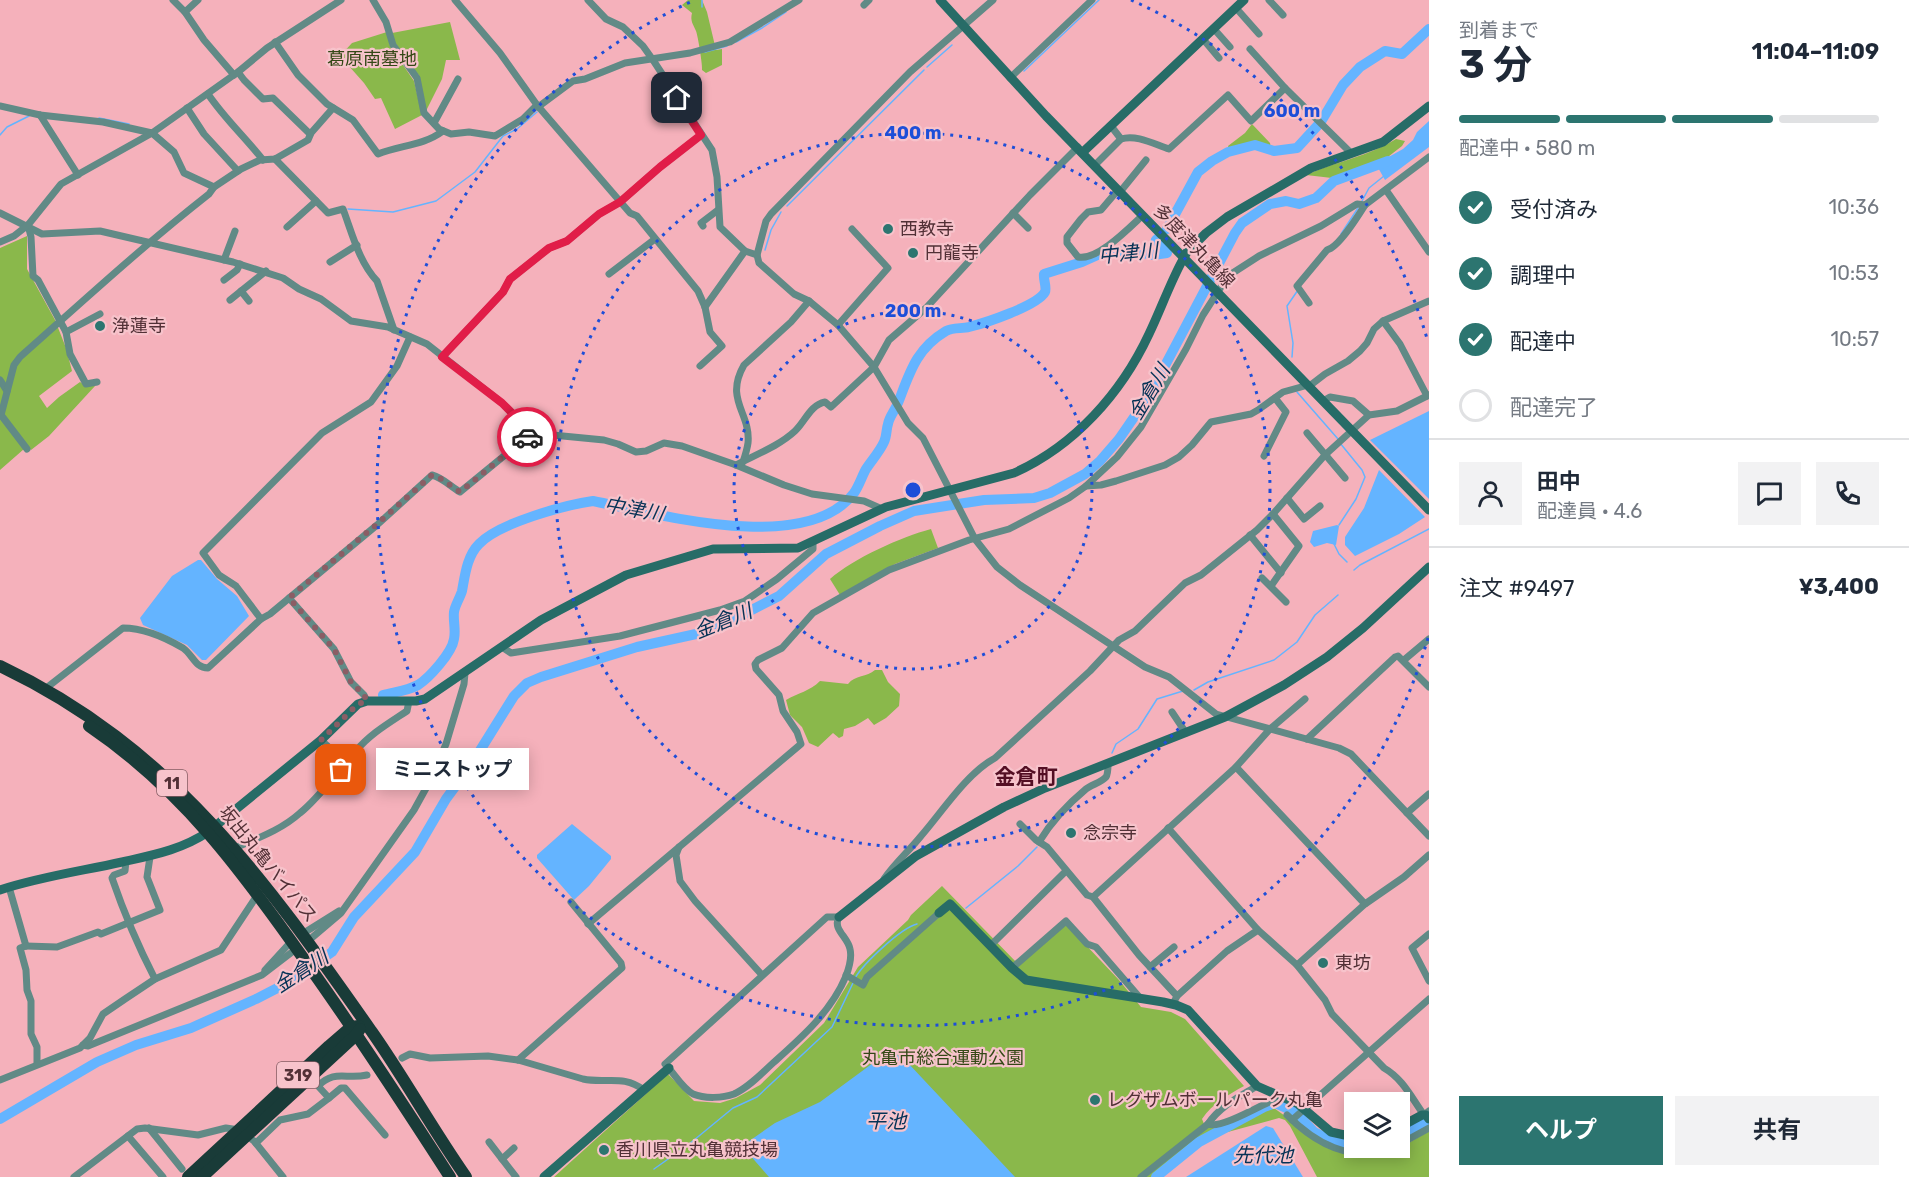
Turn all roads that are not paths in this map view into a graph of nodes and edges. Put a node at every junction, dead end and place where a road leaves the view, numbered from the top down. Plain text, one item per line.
1 (174, 0) edge
2 (198, 0) edge
3 (341, 0) edge
4 (373, 0) edge
5 (455, 0) edge
6 (588, 0) edge
7 (799, 0) edge
8 (940, 0) edge
9 (993, 0) edge
10 (1092, 0) edge
11 (1244, 0) edge
12 (1269, 0) edge
13 (1236, 8) junction
14 (185, 12) junction
15 (1283, 15) dead end
16 (963, 26) junction
17 (1214, 28) junction
18 (1259, 34) dead end
19 (1203, 39) junction
20 (275, 42) junction
21 (1230, 47) dead end
22 (1250, 49) dead end
23 (1219, 58) dead end
24 (653, 60) junction
25 (236, 73) junction
26 (1010, 78) junction
27 (458, 79) dead end
28 (1285, 88) junction
29 (208, 94) junction
30 (0, 106) edge
31 (538, 106) junction
32 (1429, 106) edge
33 (187, 108) junction
34 (333, 108) junction
35 (40, 115) junction
36 (434, 123) junction
37 (1111, 126) junction
38 (442, 131) junction
39 (152, 134) junction
40 (310, 135) junction
41 (701, 135) junction
42 (1121, 139) junction
43 (1081, 150) junction
44 (1351, 153) junction
45 (1429, 157) edge
46 (275, 159) junction
47 (263, 160) junction
48 (1146, 160) dead end
49 (1095, 165) junction
50 (238, 171) junction
51 (78, 175) junction
52 (214, 187) junction
53 (1386, 190) junction
54 (1119, 191) junction
55 (316, 201) junction
56 (620, 202) junction
57 (1361, 205) junction
58 (718, 210) junction
59 (0, 213) edge
60 (1013, 213) junction
61 (1142, 216) junction
62 (28, 225) junction
63 (703, 226) dead end
64 (287, 227) dead end
65 (1028, 228) dead end
66 (852, 229) dead end
67 (235, 231) dead end
68 (655, 239) junction
69 (149, 241) junction
70 (0, 242) edge
71 (357, 245) junction
72 (745, 251) junction
73 (1429, 252) edge
74 (757, 255) junction
75 (1184, 258) junction
76 (224, 260) junction
77 (330, 262) dead end
78 (240, 264) junction
79 (266, 271) junction
80 (609, 274) dead end
81 (224, 280) dead end
82 (241, 291) junction
83 (1218, 294) junction
84 (230, 300) dead end
85 (249, 301) dead end
86 (809, 301) junction
87 (1429, 301) edge
88 (1309, 303) dead end
89 (705, 307) junction
90 (100, 314) dead end
91 (61, 321) junction
92 (1383, 321) junction
93 (838, 325) junction
94 (394, 330) junction
95 (66, 332) junction
96 (410, 337) junction
97 (442, 357) junction
98 (700, 366) dead end
99 (874, 367) junction
100 (0, 380) edge
101 (97, 382) dead end
102 (1306, 385) junction
103 (7, 391) junction
104 (1428, 396) edge
105 (1275, 398) junction
106 (1323, 401) junction
107 (1370, 415) junction
108 (1352, 431) junction
109 (532, 433) junction
110 (1307, 433) dead end
111 (27, 449) dead end
112 (1325, 455) junction
113 (1264, 456) dead end
114 (740, 464) junction
115 (1345, 478) dead end
116 (1086, 486) junction
117 (951, 493) junction
118 (1287, 498) junction
119 (1320, 506) dead end
120 (882, 509) junction
121 (1429, 510) edge
122 (1273, 514) junction
123 (1250, 535) junction
124 (975, 539) junction
125 (813, 542) junction
126 (1429, 567) edge
127 (1281, 573) junction
128 (1262, 578) dead end
129 (1271, 586) junction
130 (289, 598) junction
131 (1286, 602) dead end
132 (261, 619) junction
133 (1429, 639) edge
134 (1114, 645) junction
135 (502, 647) junction
136 (1404, 660) junction
137 (0, 664) edge
138 (0, 673) edge
139 (465, 673) junction
140 (1429, 687) edge
141 (45, 689) junction
142 (1305, 699) dead end
143 (367, 701) junction
144 (409, 701) junction
145 (1172, 712) dead end
146 (1224, 717) junction
147 (1270, 729) junction
148 (1186, 733) junction
149 (1307, 739) junction
150 (321, 740) junction
151 (346, 764) junction
152 (1108, 764) junction
153 (1236, 767) junction
154 (1429, 794) edge
155 (1407, 813) junction
156 (1020, 824) dead end
157 (1168, 828) junction
158 (212, 829) junction
159 (1429, 836) edge
160 (1039, 842) junction
161 (679, 847) junction
162 (235, 848) junction
163 (1429, 855) edge
164 (150, 857) junction
165 (126, 861) junction
166 (1066, 871) junction
167 (882, 881) junction
168 (4, 889) edge
169 (258, 894) junction
170 (1093, 897) junction
171 (571, 902) dead end
172 (1365, 904) junction
173 (939, 913) joint
174 (839, 917) junction
175 (129, 923) junction
176 (588, 924) junction
177 (1258, 930) junction
178 (1429, 934) edge
179 (308, 936) junction
180 (26, 946) junction
181 (990, 946) junction
182 (292, 947) junction
183 (1174, 947) dead end
184 (1297, 965) junction
185 (1150, 967) junction
186 (1012, 968) junction
187 (762, 975) junction
188 (846, 975) junction
189 (155, 978) junction
190 (1429, 981) edge
191 (335, 992) junction
192 (1142, 999) junction
193 (1175, 1000) junction
194 (1426, 1001) edge
195 (1429, 1011) edge
196 (342, 1014) junction
197 (357, 1026) junction
198 (83, 1045) junction
199 (356, 1050) junction
200 (331, 1051) junction
201 (1369, 1052) junction
202 (402, 1058) dead end
203 (518, 1060) junction
204 (37, 1064) junction
205 (669, 1068) junction
206 (382, 1072) junction
207 (367, 1075) dead end
208 (0, 1080) edge
209 (1257, 1086) junction
210 (644, 1090) junction
211 (1282, 1096) junction
212 (329, 1098) junction
213 (1303, 1111) junction
214 (1427, 1115) edge
215 (1410, 1123) edge
216 (1209, 1124) junction
217 (149, 1128) junction
218 (1429, 1128) edge
219 (385, 1135) dead end
220 (1344, 1135) edge
221 (128, 1136) junction
222 (247, 1136) junction
223 (1410, 1138) edge
224 (489, 1142) dead end
225 (514, 1148) dead end
226 (1344, 1150) edge
227 (502, 1158) junction
228 (185, 1173) edge
229 (74, 1177) edge
230 (163, 1177) edge
231 (202, 1177) edge
232 (283, 1177) edge
233 (450, 1177) edge
234 (466, 1177) edge
235 (516, 1177) edge
236 (544, 1177) edge
237 (1141, 1177) edge

1 - 14 street
2 - 14 street
3 - 20 street
4 - 36 street
5 - 31 street
6 - 24 street
7 - 24 street
8 - 16 street, 多度津丸亀線
9 - 16 street
10 - 26 street
11 - 13 street
12 - 15 street
13 - 17 street
13 - 18 street
14 - 25 street
16 - 26 street, 多度津丸亀線
16 - 74 street
17 - 19 street
17 - 21 street
19 - 23 street
19 - 37 street
20 - 25 street
20 - 34 street
22 - 28 street
24 - 31 street
24 - 41 street
25 - 29 street
25 - 40 street
26 - 43 street, 多度津丸亀線
27 - 36 street
28 - 42 street
28 - 44 street
29 - 33 street
29 - 47 street
30 - 35 street
31 - 38 street
31 - 56 street
32 - 44 street
33 - 39 street
33 - 50 street
34 - 38 street
34 - 40 street
35 - 39 street
35 - 51 street
36 - 38 street
37 - 42 street
37 - 43 street
39 - 51 street
39 - 52 street
40 - 46 street
41 - 56 street
41 - 58 street
42 - 49 street
43 - 49 street, 多度津丸亀線
43 - 60 street
44 - 75 street
45 - 53 street
46 - 47 street
46 - 55 street
47 - 50 street
48 - 54 street
49 - 54 street, 多度津丸亀線
50 - 52 street
51 - 62 street
52 - 69 street
53 - 57 street
53 - 73 street
54 - 61 street, 多度津丸亀線
54 - 61 street
55 - 64 street
55 - 71 street
56 - 68 street
56 - 97 street
57 - 83 street
57 - 88 street
58 - 63 street
58 - 72 street
59 - 62 street
60 - 65 street
60 - 99 street
61 - 75 street, 多度津丸亀線
62 - 69 street
62 - 70 street
62 - 91 street
66 - 93 street
67 - 76 street
68 - 80 street
68 - 89 street
69 - 76 street
69 - 91 street
71 - 77 street
71 - 94 street
72 - 74 street
72 - 89 street
74 - 86 street
75 - 83 street, 多度津丸亀線
75 - 117 street
76 - 78 street
78 - 79 street
78 - 81 street
79 - 82 street
79 - 94 street
82 - 84 street
82 - 85 street
83 - 102 street, 多度津丸亀線
83 - 116 street
86 - 93 street
86 - 114 street
87 - 92 street
89 - 98 street
90 - 95 street
91 - 95 street
91 - 103 street
92 - 102 street
92 - 104 street
93 - 99 street
94 - 96 street
95 - 101 street
96 - 97 street
96 - 132 street
97 - 109 street
99 - 114 street
99 - 117 street
100 - 103 street
102 - 105 street
102 - 106 street, 多度津丸亀線
103 - 111 street
104 - 107 street
105 - 113 street
105 - 116 street
106 - 107 street
106 - 108 street, 多度津丸亀線
107 - 108 street
108 - 112 street
108 - 121 street, 多度津丸亀線
109 - 114 street
109 - 130 street
110 - 112 street
112 - 115 street
112 - 118 street
114 - 120 street
116 - 124 street
117 - 120 street
117 - 124 street
118 - 119 street
118 - 122 street
120 - 125 street
122 - 123 street
122 - 127 street
123 - 127 street
123 - 134 street
124 - 134 street
124 - 161 street
125 - 135 street
125 - 135 street
126 - 146 street
127 - 129 street
128 - 129 street
129 - 131 street
130 - 132 street
130 - 143 street
132 - 141 street
133 - 136 street
134 - 146 street
134 - 167 street
135 - 139 street
136 - 140 street
136 - 149 street
137 - 141 highway, 坂出丸亀バイパス / 11
138 - 158 highway, 坂出丸亀バイパス / 11
139 - 144 street
139 - 179 street
141 - 158 highway, 坂出丸亀バイパス / 11
142 - 147 street
143 - 144 street
143 - 150 street
144 - 151 street
145 - 148 street
146 - 147 street
146 - 148 street
147 - 149 street
147 - 153 street
148 - 152 street
149 - 155 street
150 - 151 street
150 - 158 street
151 - 162 street
152 - 160 street
152 - 167 street
153 - 157 street
153 - 172 street
154 - 155 street
155 - 159 street
156 - 160 street
157 - 170 street
157 - 177 street
158 - 162 highway, 坂出丸亀バイパス / 11
158 - 164 street
158 - 169 highway, 坂出丸亀バイパス / 11
160 - 166 street
161 - 176 street
161 - 187 street
162 - 179 highway, 坂出丸亀バイパス / 11
163 - 172 street
164 - 165 street
164 - 175 street
165 - 168 street
165 - 175 street
166 - 170 street
166 - 181 street
167 - 174 street
168 - 180 street
169 - 182 highway, 坂出丸亀バイパス / 11
169 - 189 street
170 - 185 street
171 - 176 street
172 - 184 street
173 - 181 street
173 - 188 street
174 - 187 street
174 - 188 street
175 - 180 street
175 - 189 street
176 - 203 street
177 - 184 street
177 - 193 street
178 - 190 street
179 - 191 highway, 坂出丸亀バイパス / 11
180 - 204 street
181 - 186 street
182 - 191 highway, 坂出丸亀バイパス / 11
182 - 198 street
183 - 185 street
184 - 201 street
185 - 193 street
186 - 192 street
186 - 192 street
187 - 205 street
188 - 205 street
189 - 198 street
191 - 196 highway, 坂出丸亀バイパス / 11
191 - 197 highway, 坂出丸亀バイパス / 11
192 - 193 street
193 - 209 street
194 - 195 street
194 - 201 street
196 - 197 highway, 坂出丸亀バイパス / 11
196 - 200 highway
197 - 200 highway, 319
197 - 206 highway, 坂出丸亀バイパス / 11
197 - 234 highway, 坂出丸亀バイパス / 11
198 - 204 street
199 - 200 highway
199 - 206 highway
199 - 233 highway
200 - 222 highway, 319
201 - 213 street
201 - 214 street
202 - 203 street
203 - 210 street
204 - 208 street
205 - 210 street
206 - 233 highway, 坂出丸亀バイパス / 11
207 - 212 street
209 - 211 street
209 - 216 street
210 - 236 street
211 - 213 street
211 - 216 street
212 - 219 street
212 - 222 street
213 - 220 street
213 - 226 street
214 - 215 street
216 - 237 street
217 - 221 street
217 - 222 street
217 - 228 street
218 - 223 street
221 - 229 street
221 - 230 street
222 - 228 highway, 319
222 - 231 highway, 319
222 - 232 street
224 - 227 street
225 - 227 street
227 - 235 street

